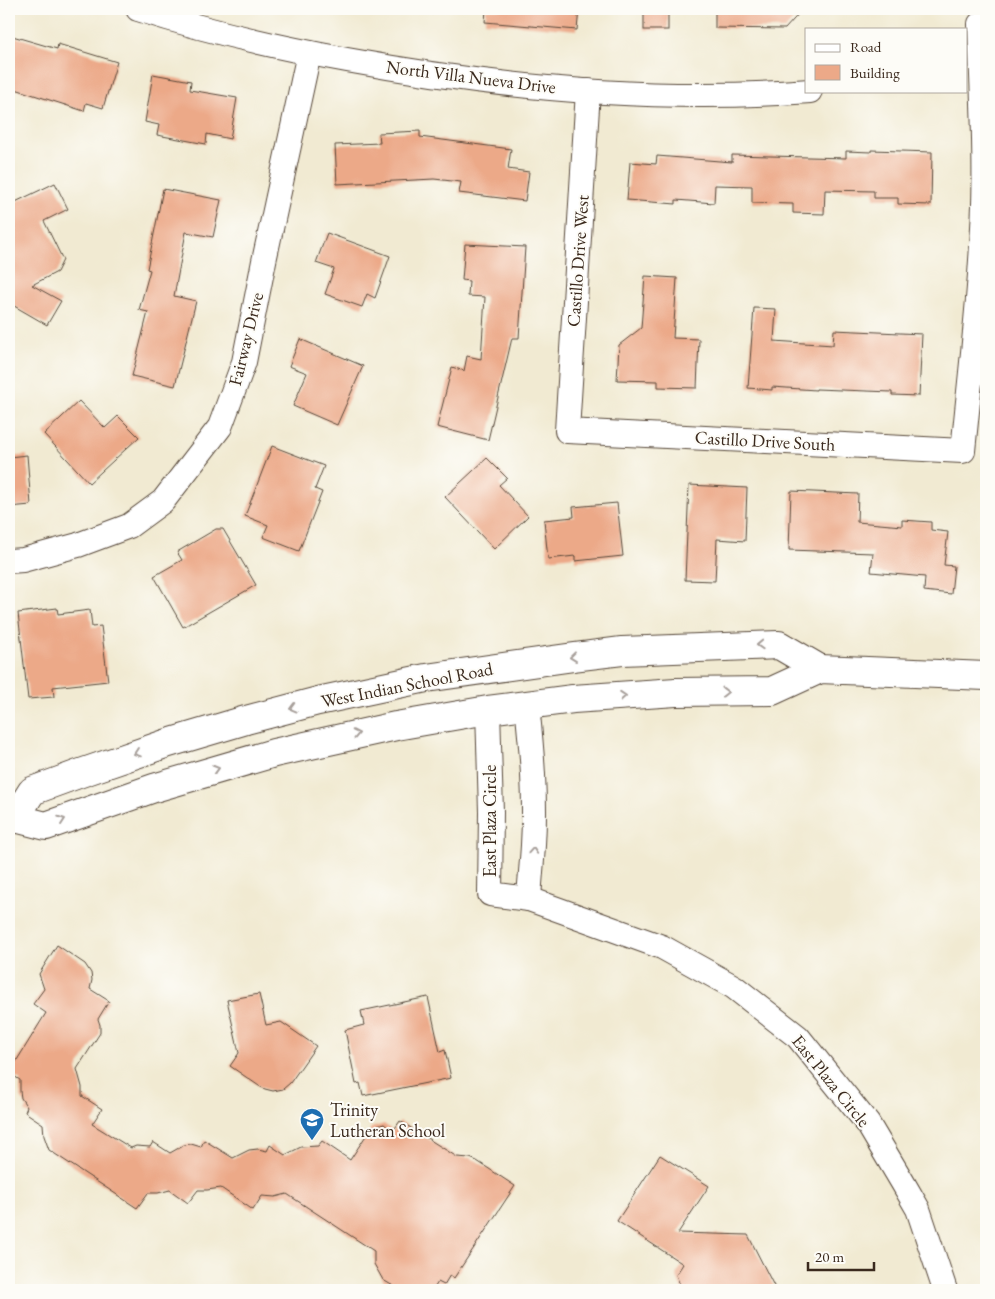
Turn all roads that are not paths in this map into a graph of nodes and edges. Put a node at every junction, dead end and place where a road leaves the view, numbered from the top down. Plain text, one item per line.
1 (138, 9) edge
2 (978, 26) edge
3 (309, 53) junction
4 (588, 91) junction
5 (805, 91) edge
6 (567, 431) joint
7 (9, 560) edge
8 (820, 670) junction
9 (986, 676) edge
10 (527, 705) junction
11 (488, 710) junction
12 (12, 819) edge
13 (529, 899) junction
14 (944, 1290) edge

1 - 3 street, North Villa Nueva Drive
2 - 6 street, Castillo Drive South
3 - 4 street, North Villa Nueva Drive
3 - 7 street, Fairway Drive
4 - 5 street, North Villa Nueva Drive
4 - 6 street, Castillo Drive West
8 - 9 main road, West Indian School Road
10 -> 8 main road, West Indian School Road
8 -> 12 main road, West Indian School Road
10 - 11 main road, West Indian School Road
13 -> 10 street
12 -> 11 main road, West Indian School Road
11 - 13 street, East Plaza Circle
13 - 14 street, East Plaza Circle

